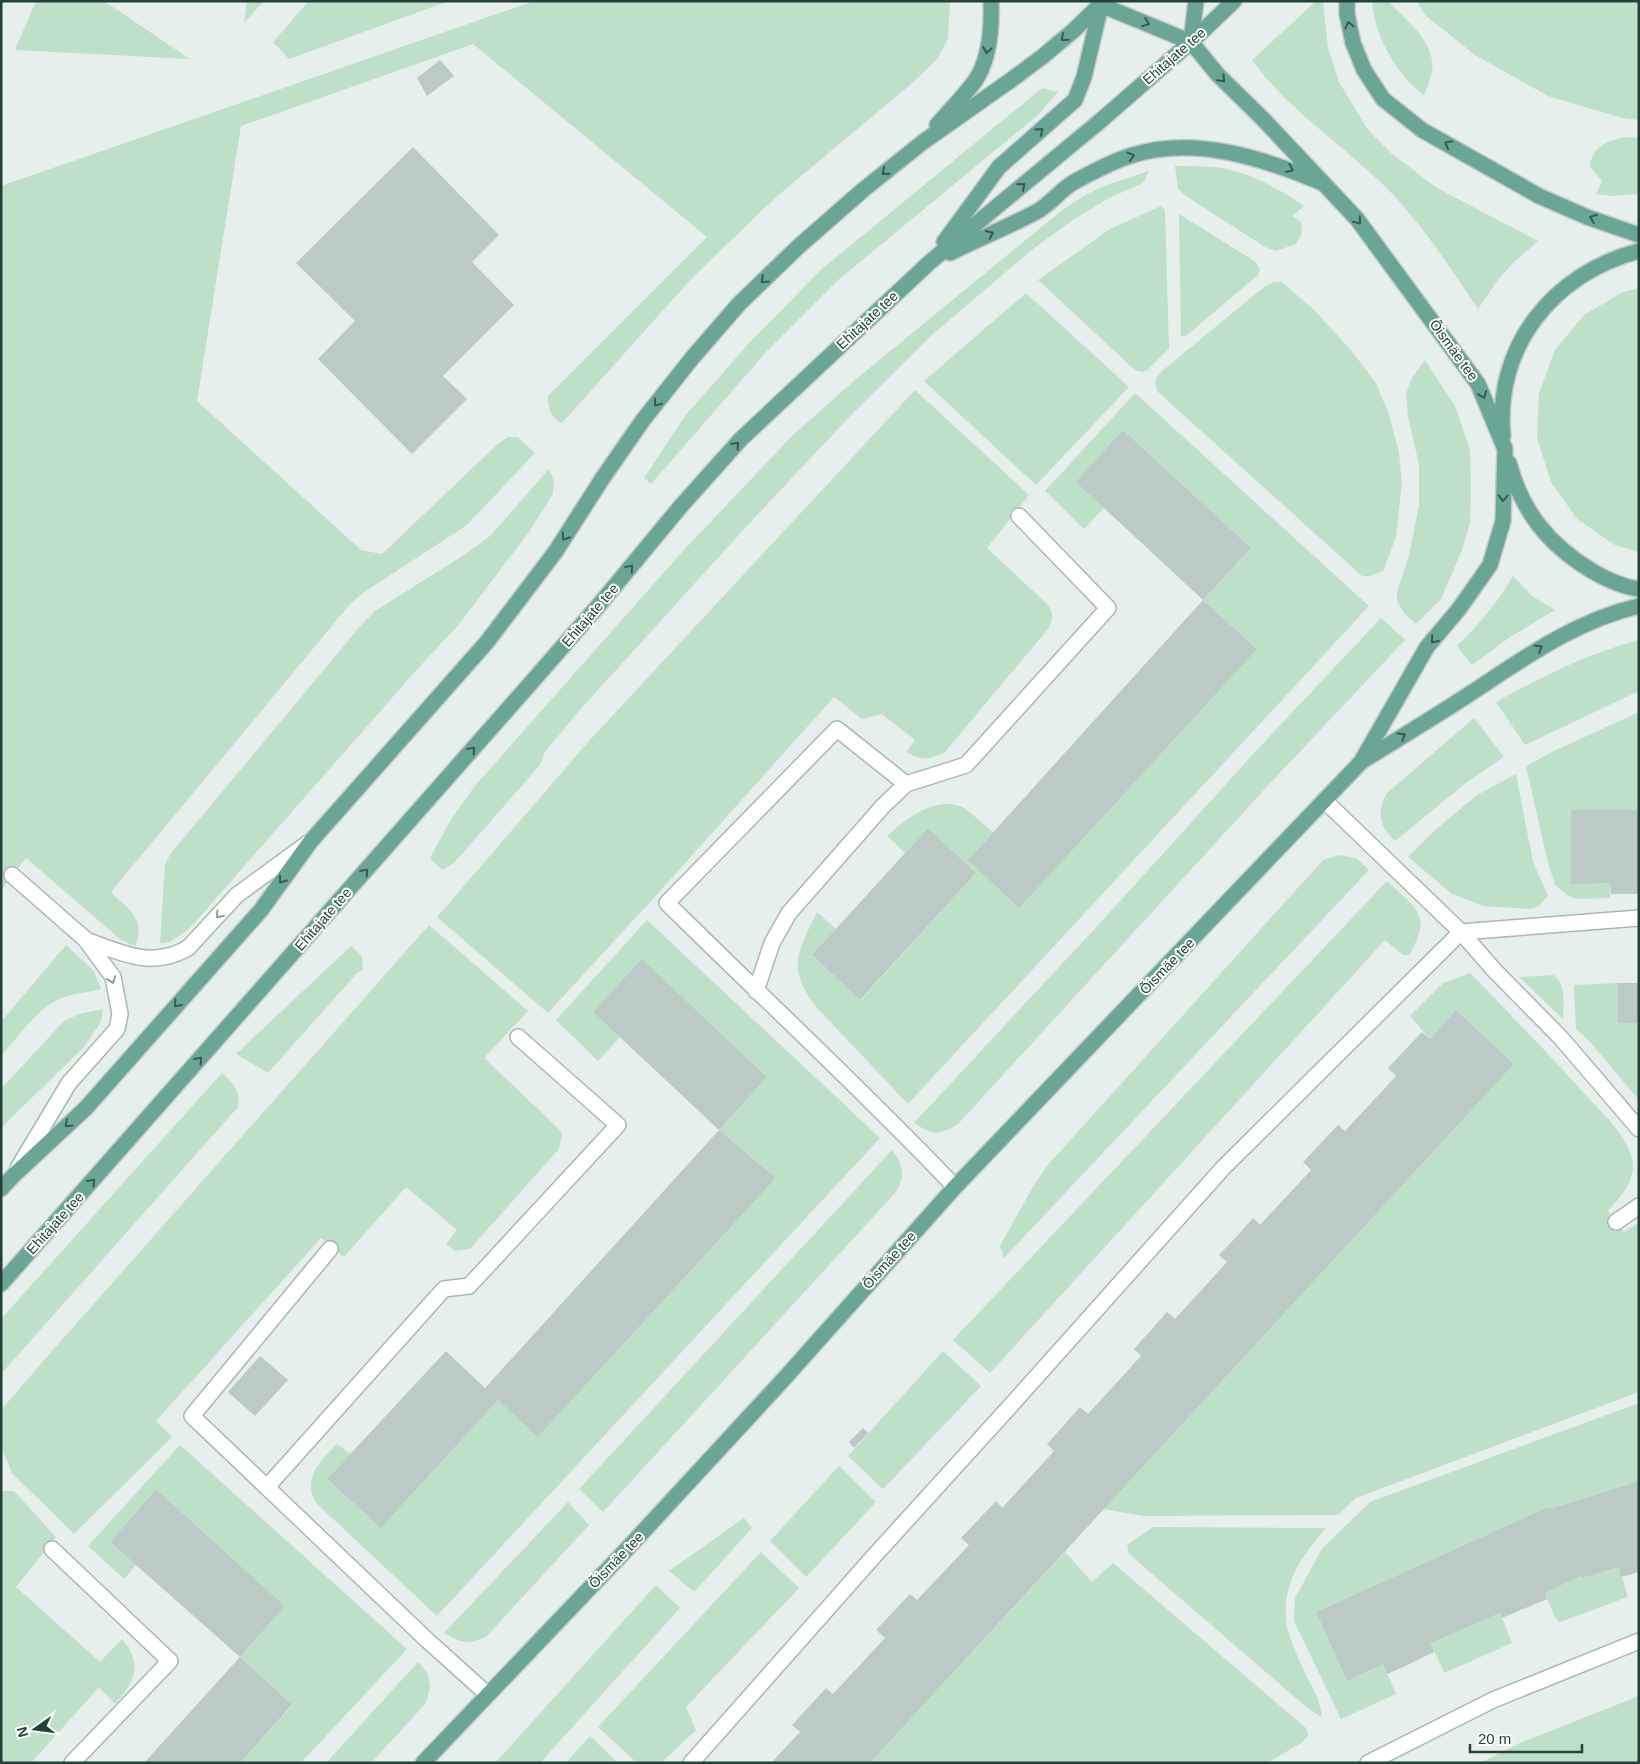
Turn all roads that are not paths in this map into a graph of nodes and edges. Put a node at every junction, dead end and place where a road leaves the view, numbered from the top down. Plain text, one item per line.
1 (991, 1) edge
2 (1196, 1) edge
3 (1234, 1) edge
4 (1347, 1) edge
5 (1100, 2) edge
6 (1191, 42) junction
7 (923, 142) junction
8 (1326, 184) junction
9 (1639, 235) edge
10 (1639, 251) edge
11 (930, 262) junction
12 (1505, 449) junction
13 (1019, 516) dead end
14 (1639, 589) edge
15 (1639, 606) edge
16 (1361, 762) junction
17 (906, 784) junction
18 (1325, 801) junction
19 (311, 841) junction
20 (12, 875) dead end
21 (1639, 918) edge
22 (1461, 932) junction
23 (85, 939) junction
24 (756, 991) junction
25 (518, 1037) dead end
26 (1639, 1129) edge
27 (14, 1175) junction
28 (955, 1187) junction
29 (1, 1189) edge
30 (1639, 1206) edge
31 (1616, 1222) dead end
32 (330, 1249) dead end
33 (1, 1284) edge
34 (267, 1487) junction
35 (52, 1549) dead end
36 (1639, 1641) edge
37 (487, 1694) junction
38 (72, 1763) edge
39 (422, 1763) edge
40 (691, 1763) edge
41 (1368, 1763) edge

1 -> 7 main road
2 - 6 main road
3 - 6 main road, Ehitajate tee
9 -> 4 main road
5 -> 6 main road
5 -> 7 main road
11 -> 5 main road
6 -> 8 main road, Õismäe tee
11 -> 6 main road, Ehitajate tee
7 -> 19 main road
11 -> 8 main road
8 -> 12 main road, Õismäe tee
10 - 12 main road
33 -> 11 main road, Ehitajate tee
12 - 14 main road
12 -> 16 main road, Õismäe tee
13 - 17 street
16 -> 15 main road, Õismäe tee
16 - 18 main road, Õismäe tee
17 - 24 street
17 - 24 street
18 - 22 street
18 - 28 main road, Õismäe tee
19 -> 23 street
19 -> 27 main road
20 - 23 street
21 - 22 street
22 - 26 street
22 - 40 street
23 -> 27 street
24 - 28 street
25 - 34 street
27 - 29 main road
28 - 37 main road, Õismäe tee
30 - 31 street
32 - 34 street
34 - 37 street
35 - 38 street
36 - 41 street
37 - 39 main road, Õismäe tee

